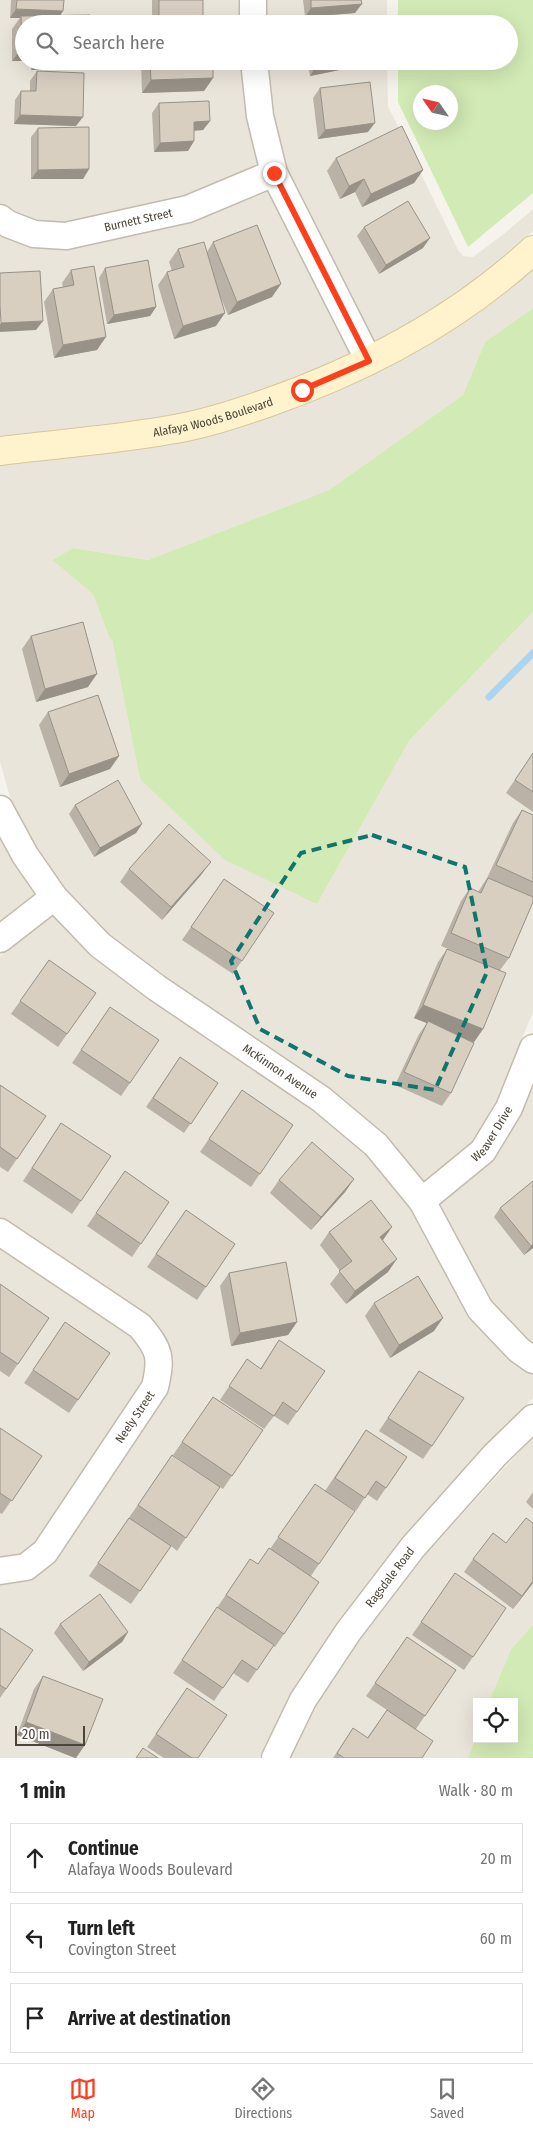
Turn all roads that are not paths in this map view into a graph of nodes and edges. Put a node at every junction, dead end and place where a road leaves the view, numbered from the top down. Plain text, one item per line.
1 (253, 0) edge
2 (253, 15) edge
3 (255, 70) edge
4 (274, 173) junction
5 (0, 218) edge
6 (533, 250) edge
7 (369, 361) junction
8 (0, 451) edge
9 (0, 809) edge
10 (54, 897) junction
11 (0, 939) edge
12 (533, 1048) edge
13 (422, 1201) junction
14 (0, 1232) edge
15 (533, 1360) edge
16 (533, 1418) edge
17 (0, 1570) edge
18 (274, 1758) edge

1 - 2 street
3 - 4 street
4 - 5 street, Burnett Street
4 - 7 street
6 - 7 street, Alafaya Woods Boulevard
7 - 8 street, Alafaya Woods Boulevard
9 - 10 street, McKinnon Avenue
10 - 11 street
10 - 13 street, McKinnon Avenue
12 - 13 street, Weaver Drive
13 - 15 street, McKinnon Avenue
14 - 17 street, Neely Street
16 - 18 street, Ragsdale Road

